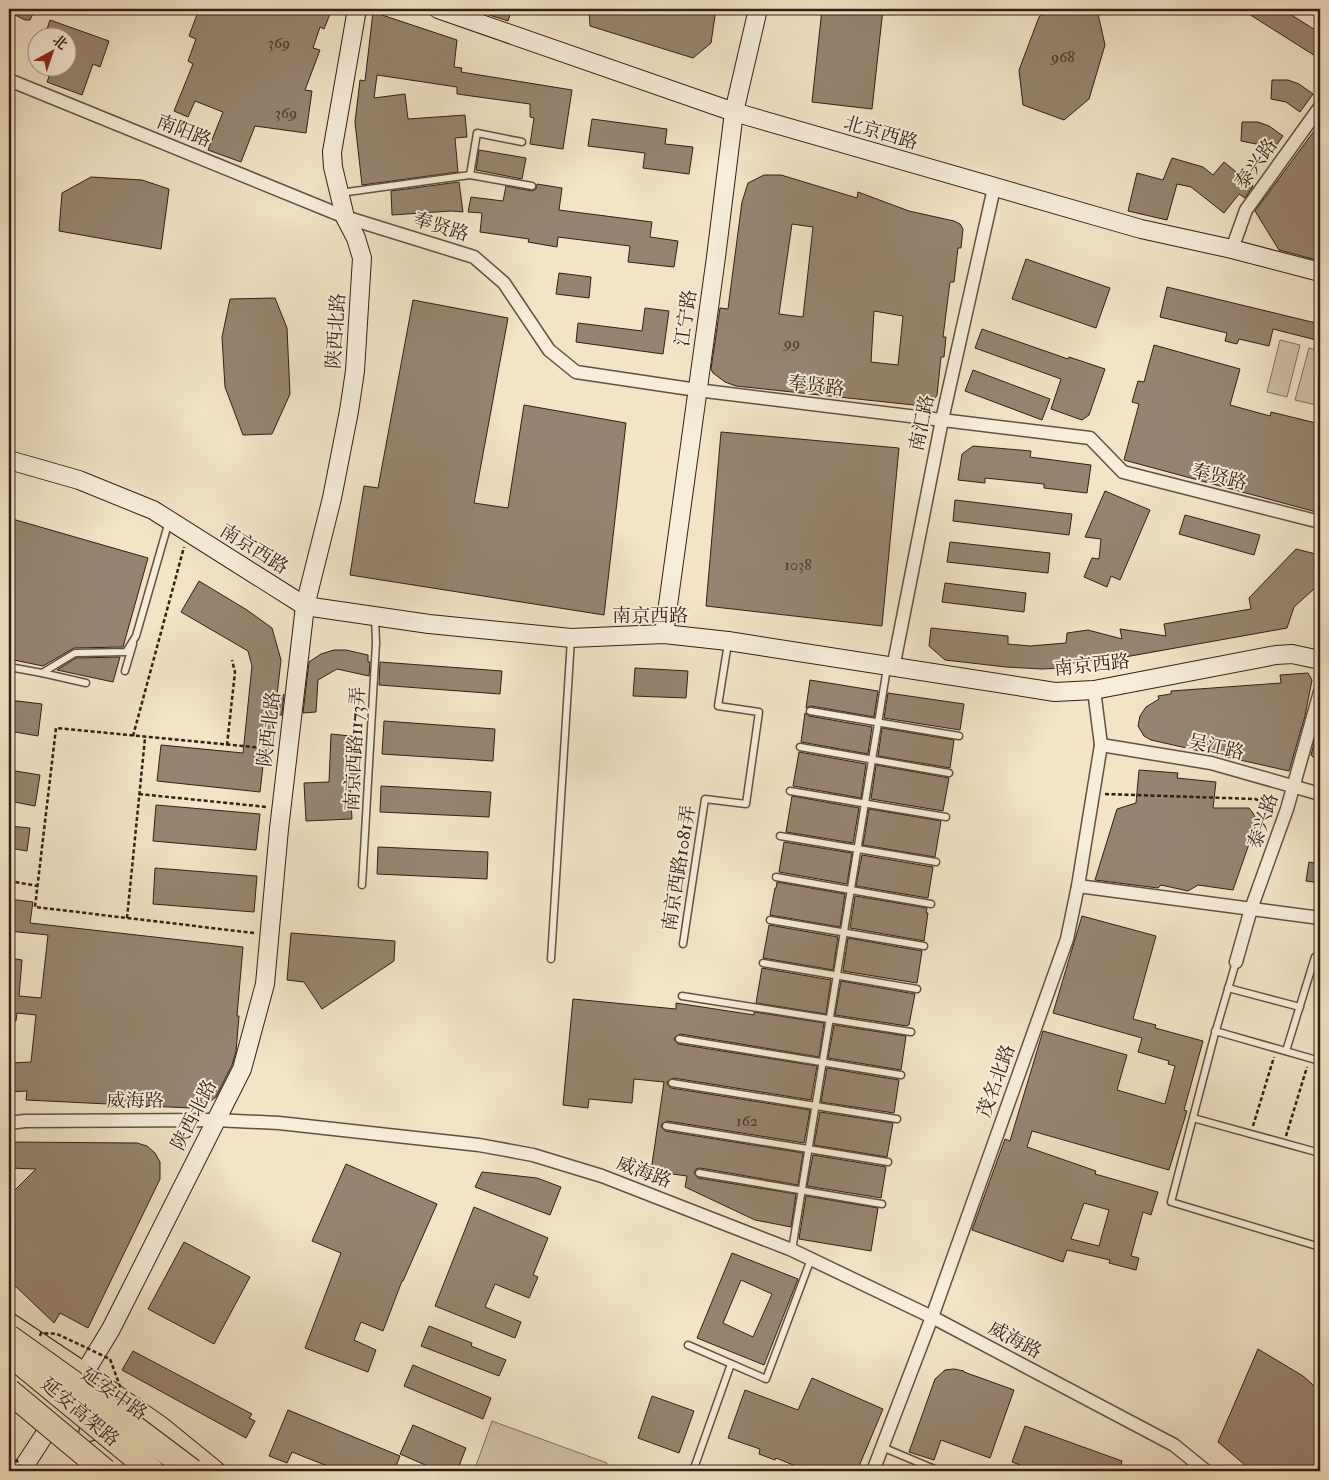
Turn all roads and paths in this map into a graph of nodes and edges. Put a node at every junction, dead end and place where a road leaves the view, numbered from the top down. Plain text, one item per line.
1 (357, 9) edge
2 (438, 9) edge
3 (758, 9) edge
4 (9, 80) edge
5 (1320, 106) edge
6 (734, 112) junction
7 (522, 142) dead end
8 (470, 176) junction
9 (532, 186) dead end
10 (994, 188) junction
11 (339, 193) junction
12 (345, 217) junction
13 (1232, 249) junction
14 (1320, 272) edge
15 (697, 390) junction
16 (942, 420) junction
17 (9, 460) edge
18 (169, 520) junction
19 (1320, 522) edge
20 (188, 532) junction
21 (305, 606) junction
22 (375, 616) junction
23 (664, 634) junction
24 (136, 636) junction
25 (571, 638) junction
26 (728, 641) junction
27 (232, 660) dead end
28 (1320, 660) edge
29 (9, 667) edge
30 (890, 667) junction
31 (125, 671) dead end
32 (42, 673) junction
33 (86, 683) dead end
34 (1094, 690) junction
35 (1320, 692) edge
36 (810, 711) dead end
37 (878, 723) junction
38 (132, 736) junction
39 (959, 736) dead end
40 (145, 738) junction
41 (227, 745) junction
42 (1101, 745) junction
43 (800, 747) dead end
44 (288, 750) junction
45 (872, 760) junction
46 (950, 773) dead end
47 (1295, 786) junction
48 (790, 791) dead end
49 (139, 794) junction
50 (1093, 794) junction
51 (1320, 794) edge
52 (865, 804) junction
53 (281, 808) junction
54 (1287, 809) junction
55 (946, 817) dead end
56 (780, 836) dead end
57 (857, 849) junction
58 (936, 862) dead end
59 (776, 877) dead end
60 (9, 881) edge
61 (362, 885) dead end
62 (38, 886) junction
63 (1078, 886) junction
64 (851, 890) junction
65 (931, 904) dead end
66 (1252, 909) junction
67 (127, 918) junction
68 (1320, 918) edge
69 (770, 920) dead end
70 (844, 932) junction
71 (269, 934) junction
72 (683, 944) dead end
73 (924, 946) dead end
74 (1315, 957) dead end
75 (551, 959) dead end
76 (1236, 962) joint
77 (763, 963) dead end
78 (837, 976) junction
79 (1228, 988) junction
80 (917, 989) dead end
81 (682, 996) dead end
82 (1300, 1007) junction
83 (830, 1019) junction
84 (1215, 1031) junction
85 (911, 1032) dead end
86 (679, 1040) dead end
87 (1276, 1049) junction
88 (1286, 1051) junction
89 (1310, 1058) junction
90 (1320, 1061) edge
91 (823, 1062) junction
92 (901, 1074) dead end
93 (672, 1083) dead end
94 (816, 1106) junction
95 (897, 1118) dead end
96 (1193, 1118) junction
97 (215, 1120) junction
98 (9, 1123) edge
99 (666, 1126) dead end
100 (1251, 1134) junction
101 (1284, 1143) junction
102 (808, 1149) junction
103 (1320, 1153) edge
104 (888, 1162) dead end
105 (699, 1173) dead end
106 (802, 1190) junction
107 (882, 1204) dead end
108 (1320, 1247) edge
109 (792, 1250) junction
110 (811, 1259) junction
111 (932, 1317) junction
112 (9, 1323) edge
113 (9, 1337) edge
114 (688, 1346) dead end
115 (9, 1354) edge
116 (9, 1364) edge
117 (731, 1364) junction
118 (9, 1372) edge
119 (84, 1372) junction
120 (9, 1391) edge
121 (70, 1396) junction
122 (9, 1399) edge
123 (54, 1429) junction
124 (882, 1447) junction
125 (9, 1448) edge
126 (22, 1471) edge
127 (88, 1471) edge
128 (104, 1471) edge
129 (120, 1471) edge
130 (152, 1471) edge
131 (162, 1471) edge
132 (192, 1471) edge
133 (215, 1471) edge
134 (694, 1471) edge
135 (873, 1471) edge
136 (938, 1471) edge
137 (1206, 1471) edge

1 - 11 main road, 陕西北路
2 - 6 main road, 北京西路
3 - 6 main road, 江宁路
4 - 12 street, 南阳路
5 - 13 street, 泰兴路
6 - 10 main road, 北京西路
6 - 15 main road, 江宁路
7 - 8 lane
8 - 9 lane
8 - 11 lane
10 - 13 main road, 北京西路
10 - 16 street, 南汇路
11 - 12 main road, 陕西北路
12 - 15 street, 奉贤路
12 - 21 main road, 陕西北路
13 - 14 main road, 北京西路
15 - 16 street, 奉贤路
15 - 23 main road, 江宁路
16 - 19 street, 奉贤路
16 - 30 street, 南汇路
17 - 18 main road, 南京西路
18 - 20 main road, 南京西路
18 - 24 lane
20 - 21 main road, 南京西路
20 - 38 path
21 - 22 main road, 南京西路
21 - 44 main road, 陕西北路
22 - 25 main road, 南京西路
22 - 61 lane, 南京西路1173弄
23 - 25 main road, 南京西路
23 - 26 main road, 南京西路
24 - 31 lane
24 - 32 lane
25 - 75 lane
26 - 30 main road, 南京西路
26 - 72 lane, 南京西路1081弄
27 - 41 path
28 - 34 main road, 南京西路
29 - 32 lane
30 - 34 main road, 南京西路
30 - 37 lane
32 - 33 lane
34 - 42 street, 茂名北路
35 - 47 street, 泰兴路
36 - 37 lane
37 - 39 lane
37 - 45 lane
38 - 40 path
38 - 62 path
40 - 41 path
40 - 49 path
41 - 44 path
42 - 47 street, 吴江路
42 - 50 street, 茂名北路
43 - 45 lane
44 - 53 main road, 陕西北路
45 - 46 lane
45 - 52 lane
47 - 51 street, 吴江路
47 - 54 street, 泰兴路
48 - 52 lane
49 - 53 path
49 - 67 path
50 - 54 path
50 - 63 street, 茂名北路
52 - 55 lane
52 - 57 lane
53 - 71 main road, 陕西北路
54 - 66 street, 泰兴路
56 - 57 lane
57 - 58 lane
57 - 64 lane
59 - 64 lane
60 - 62 path
62 - 67 path
63 - 66 street
63 - 111 street, 茂名北路
64 - 65 lane
64 - 70 lane
66 - 68 street
66 - 76 street, 泰兴路
67 - 71 path
69 - 70 lane
70 - 73 lane
70 - 78 lane
71 - 97 main road, 陕西北路
74 - 82 lane
76 - 79 lane
77 - 78 lane
78 - 80 lane
78 - 83 lane
79 - 82 lane
79 - 84 lane
81 - 83 lane
82 - 88 lane
83 - 85 lane
83 - 91 lane
84 - 87 lane
84 - 96 lane
86 - 91 lane
87 - 88 lane
87 - 100 path
88 - 89 lane
89 - 90 lane
89 - 101 path
91 - 92 lane
91 - 94 lane
93 - 94 lane
94 - 95 lane
94 - 102 lane
96 - 100 lane
96 - 108 lane
97 - 98 street, 威海路
97 - 109 street, 威海路
97 - 119 main road, 陕西北路
99 - 102 lane
100 - 101 lane
101 - 103 lane
102 - 104 lane
102 - 106 lane
105 - 106 lane
106 - 107 lane
106 - 109 lane
109 - 110 street, 威海路
110 - 111 street, 威海路
110 - 117 lane
111 - 124 street, 茂名北路
111 - 137 street, 威海路
112 - 119 main road, 延安中路
113 - 132 highway, bridge
114 - 117 lane
115 - 130 highway, 延安高架路, bridge
116 - 121 main road, 延安中路
117 - 134 lane
118 - 123 main road
119 - 121 main road, 陕西北路
119 - 133 main road, 延安中路
120 - 123 highway, 延安高架路, bridge
121 - 123 main road, 陕西北路
121 - 131 main road, 延安中路
122 - 123 main road
123 - 126 main road, 陕西北路
123 - 127 main road
123 - 128 highway, 延安高架路, bridge
123 - 129 main road
124 - 135 street, 茂名北路
124 - 136 lane
125 - 126 path, bridge

